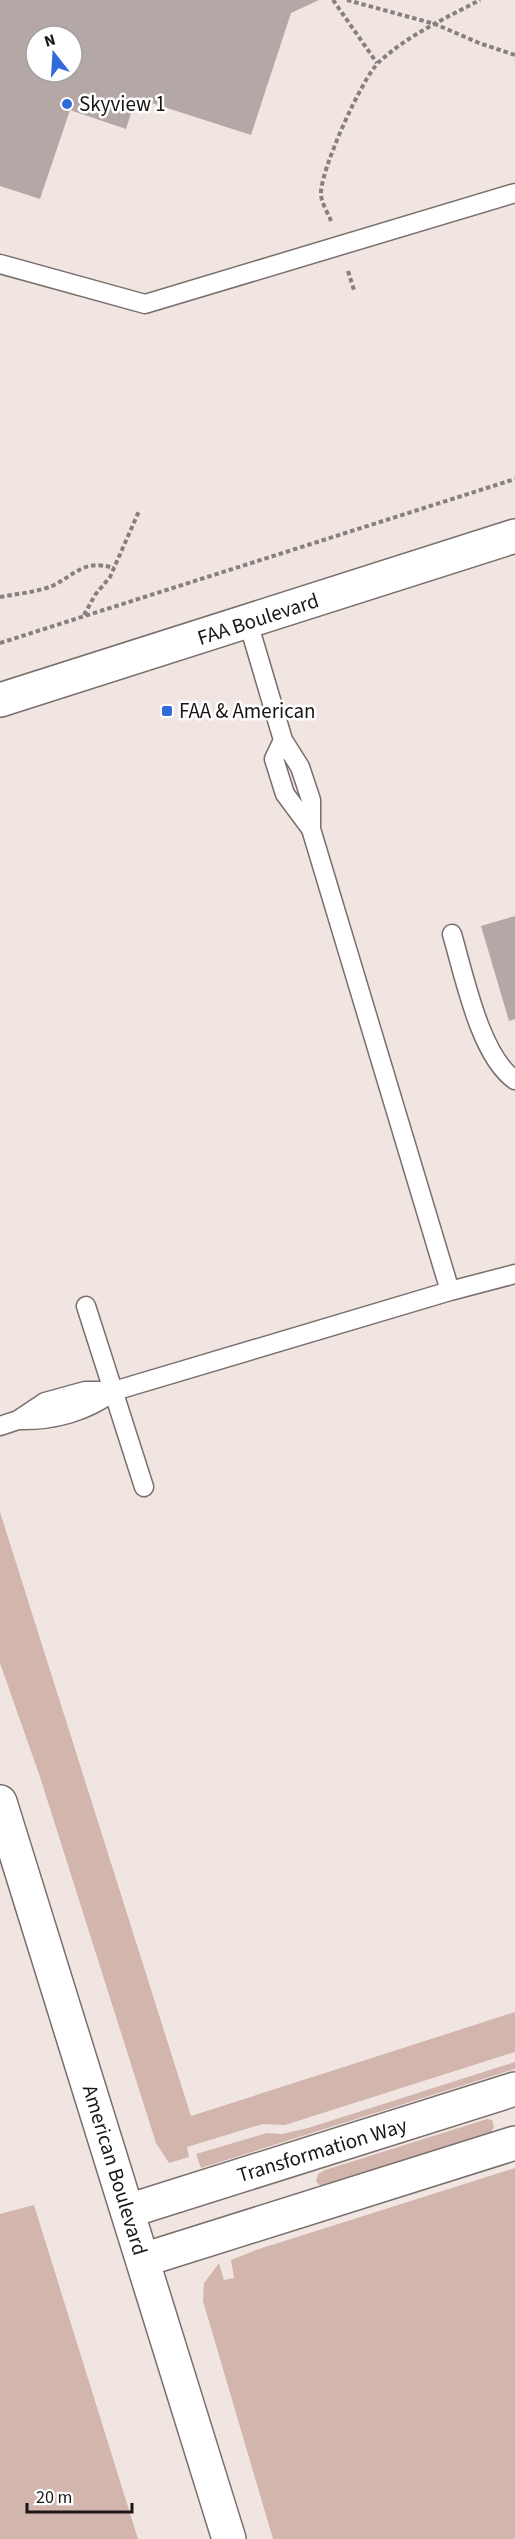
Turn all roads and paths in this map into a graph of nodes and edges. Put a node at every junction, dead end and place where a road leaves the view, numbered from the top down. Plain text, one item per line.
1 (333, 0) edge
2 (347, 0) edge
3 (480, 0) edge
4 (435, 24) junction
5 (515, 55) edge
6 (377, 63) junction
7 (515, 193) edge
8 (340, 247) junction
9 (0, 264) edge
10 (354, 290) dead end
11 (515, 479) edge
12 (139, 511) dead end
13 (515, 536) edge
14 (114, 568) junction
15 (0, 597) edge
16 (84, 616) junction
17 (248, 622) junction
18 (0, 643) edge
19 (0, 700) edge
20 (452, 934) dead end
21 (515, 1080) edge
22 (515, 1274) edge
23 (450, 1291) junction
24 (86, 1306) dead end
25 (114, 1391) junction
26 (0, 1426) edge
27 (144, 1487) dead end
28 (0, 1802) edge
29 (9, 1863) edge
30 (515, 2089) edge
31 (515, 2143) edge
32 (128, 2211) junction
33 (144, 2260) junction
34 (229, 2539) edge

1 - 6 path
2 - 4 path
3 - 4 path
4 - 5 path
4 - 6 path
6 - 8 path
7 - 8 lane
8 - 9 lane
8 - 10 path
11 - 16 path
12 - 14 path
13 - 17 street, FAA Boulevard
14 - 15 path
14 - 16 path
16 - 18 path
17 - 19 street, FAA Boulevard
17 - 23 lane
20 - 21 lane
22 - 23 lane
23 - 25 lane
24 - 25 lane
25 - 26 lane
25 - 27 lane
28 - 29 street, American Boulevard
29 - 32 street, American Boulevard
30 - 32 street, Transformation Way
31 - 33 street
32 - 33 street, American Boulevard
33 - 34 street, American Boulevard

